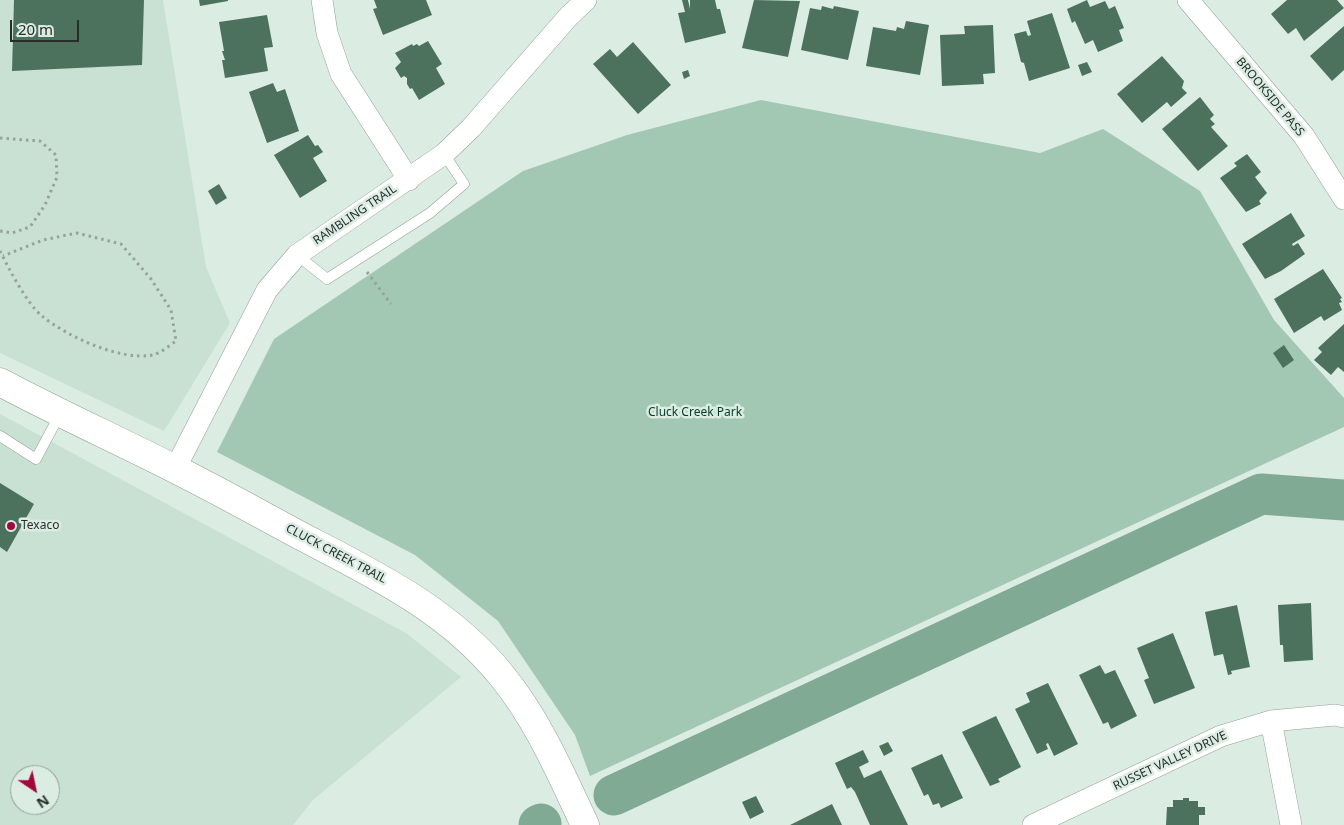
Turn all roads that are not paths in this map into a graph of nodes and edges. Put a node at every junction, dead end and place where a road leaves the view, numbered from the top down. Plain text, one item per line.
1 (322, 0) edge
2 (586, 0) edge
3 (1188, 0) edge
4 (444, 154) junction
5 (409, 180) junction
6 (1344, 199) edge
7 (297, 255) junction
8 (0, 382) edge
9 (60, 414) junction
10 (0, 436) edge
11 (175, 469) junction
12 (1344, 718) edge
13 (1271, 721) junction
14 (585, 825) edge
15 (1033, 825) edge
16 (1291, 825) edge

1 - 5 street
2 - 4 street, RAMBLING TRAIL
3 - 6 street, BROOKSIDE PASS
4 - 5 street, RAMBLING TRAIL
4 - 7 lane
5 - 7 street, RAMBLING TRAIL
7 - 11 street, RAMBLING TRAIL
8 - 9 street, CLUCK CREEK TRAIL
9 - 10 lane
9 - 11 street, CLUCK CREEK TRAIL
11 - 14 street, CLUCK CREEK TRAIL
12 - 13 street, RUSSET VALLEY DRIVE
13 - 15 street, RUSSET VALLEY DRIVE
13 - 16 street

